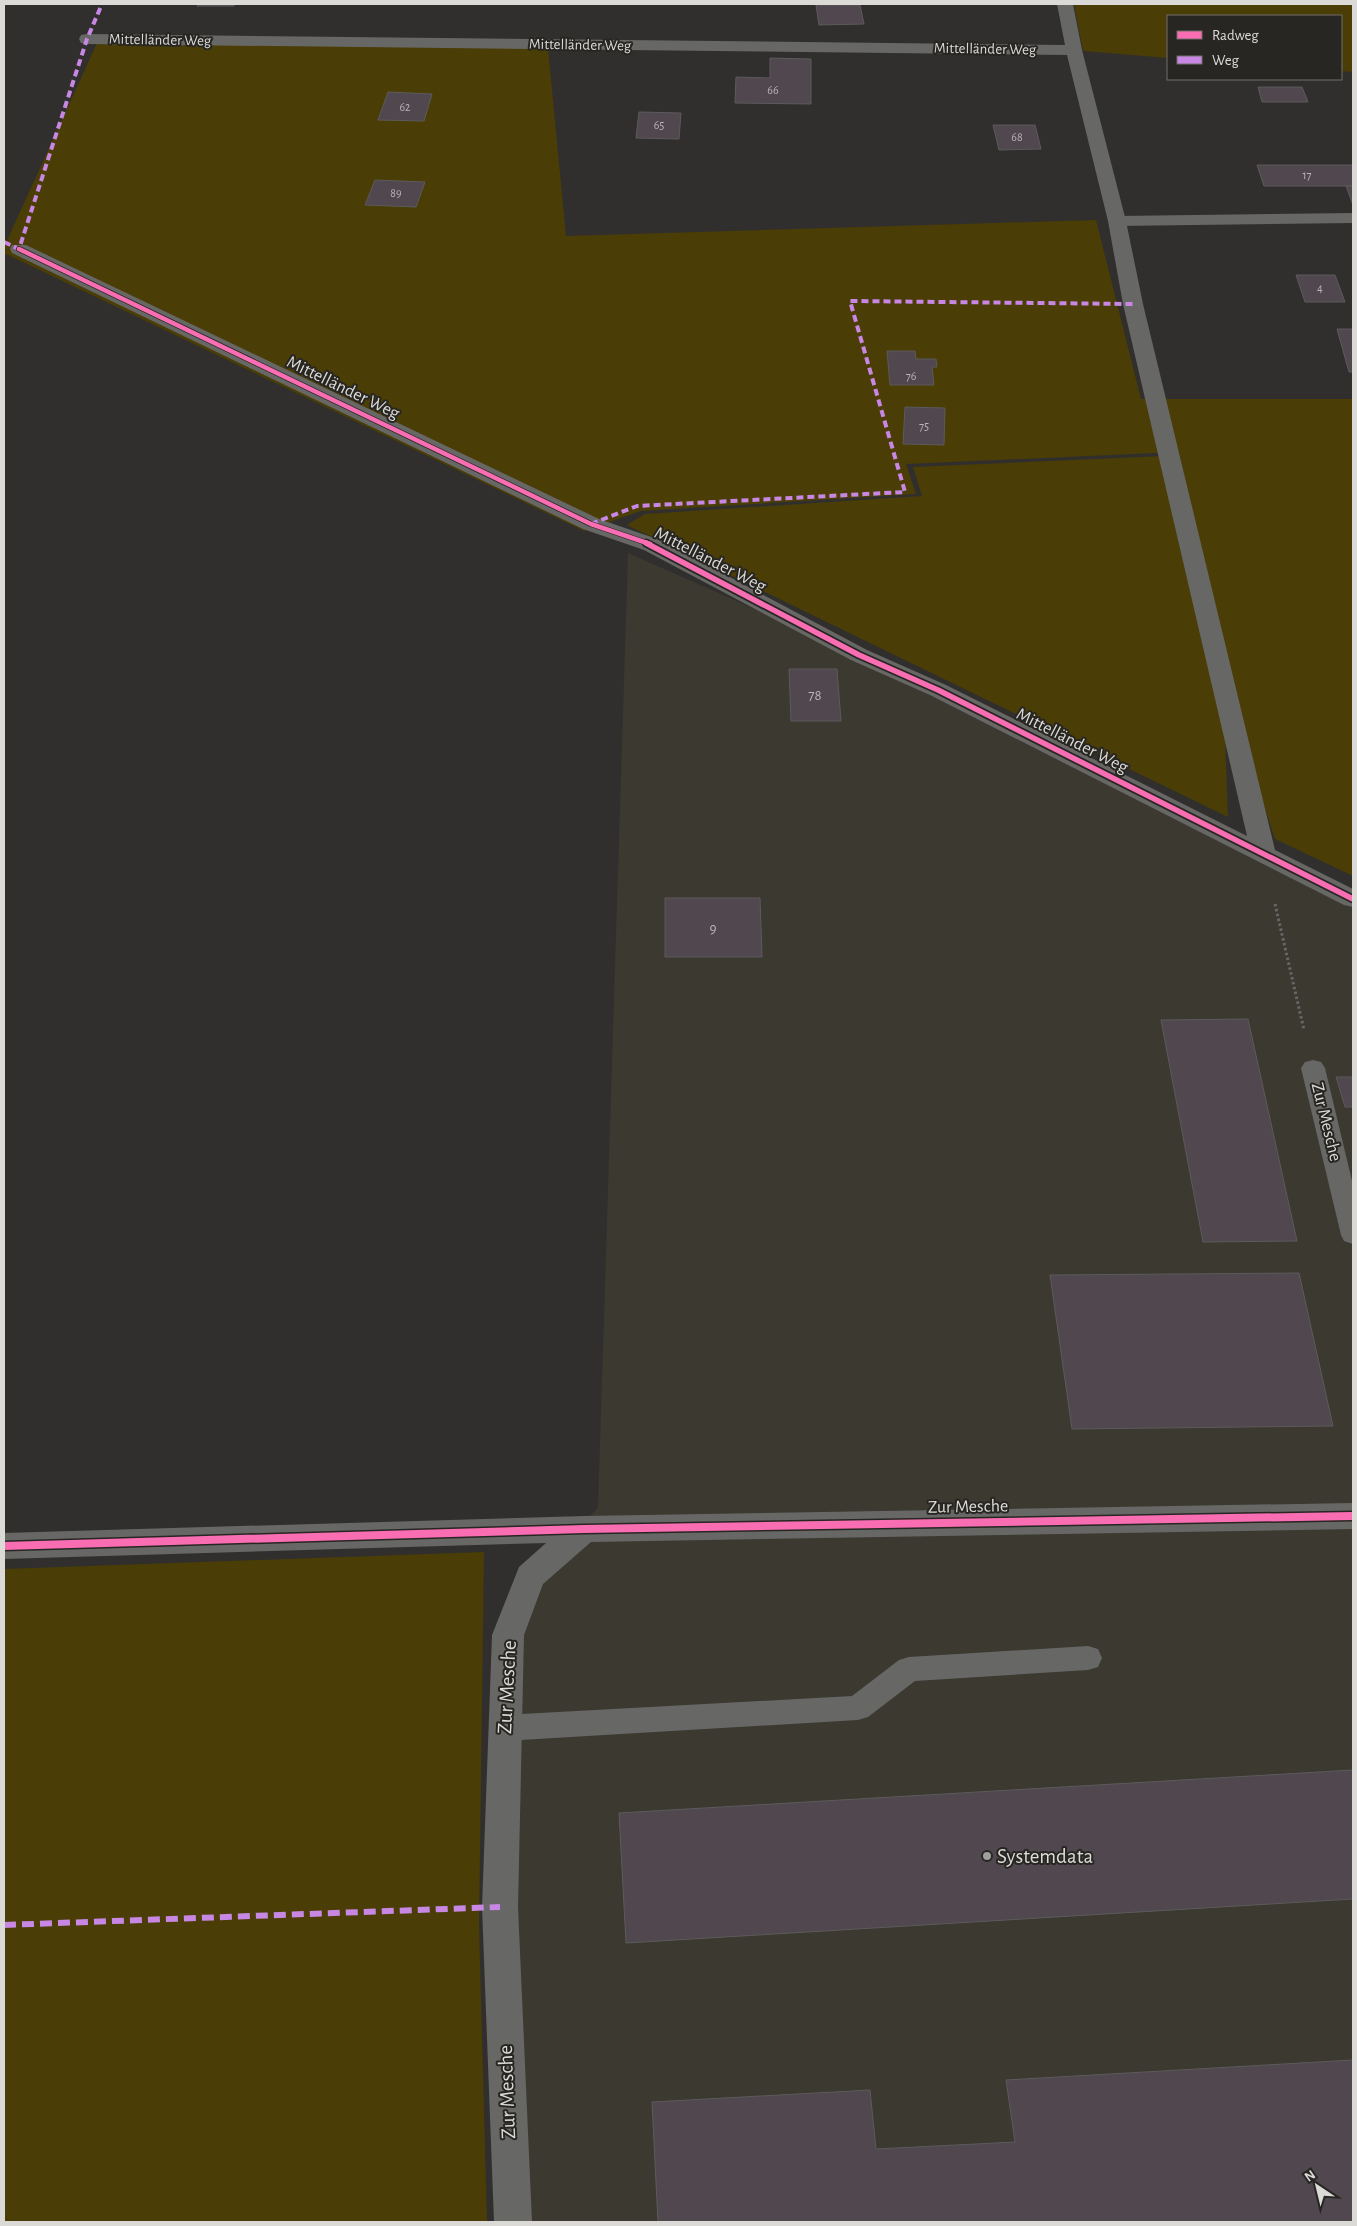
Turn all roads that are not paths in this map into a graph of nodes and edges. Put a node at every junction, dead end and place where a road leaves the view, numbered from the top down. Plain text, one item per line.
1 (1065, 4) edge
2 (87, 39) dead end
3 (1074, 50) junction
4 (1353, 218) edge
5 (1117, 221) junction
6 (19, 249) dead end
7 (1264, 855) junction
8 (1353, 899) edge
9 (1313, 1068) road end
10 (1353, 1235) edge
11 (1353, 1516) edge
12 (584, 1529) junction
13 (4, 1546) edge
14 (1088, 1658) dead end
15 (505, 1728) junction
16 (513, 2222) edge

1 - 3 street
2 - 3 street, Mittelländer Weg
3 - 5 street
4 - 5 lane
5 - 7 street
6 - 7 street, Mittelländer Weg
7 - 8 street, Mittelländer Weg
9 - 10 lane, Zur Mesche
11 - 12 street, Zur Mesche
12 - 13 street
12 - 15 street, Zur Mesche
14 - 15 lane
15 - 16 street, Zur Mesche

